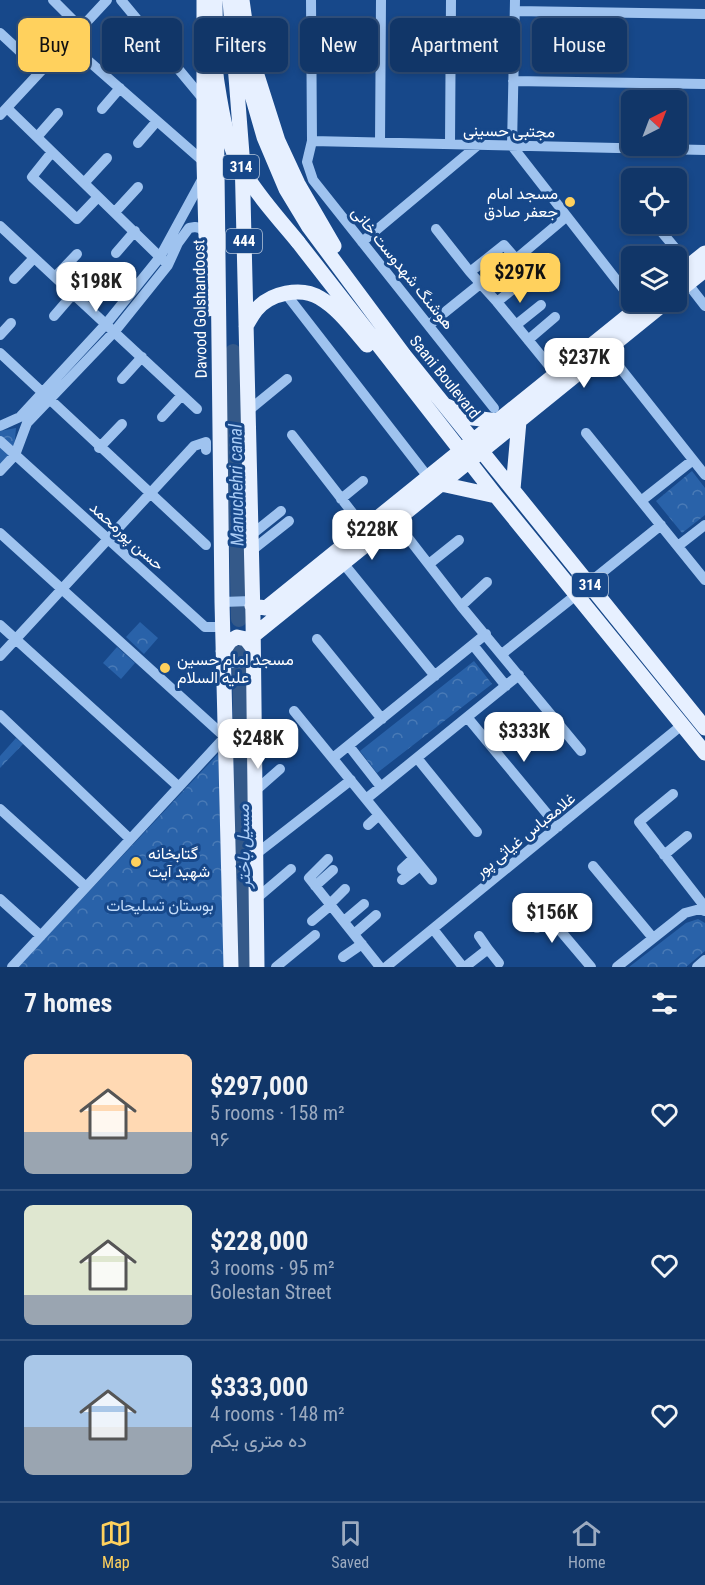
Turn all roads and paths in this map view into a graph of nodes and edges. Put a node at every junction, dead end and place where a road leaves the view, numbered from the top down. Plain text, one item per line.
1 (53, 0) edge
2 (107, 0) edge
3 (121, 0) edge
4 (204, 0) edge
5 (215, 0) edge
6 (311, 0) edge
7 (381, 0) edge
8 (451, 0) edge
9 (234, 3) edge
10 (515, 5) edge
11 (705, 14) edge
12 (71, 18) edge
13 (90, 18) edge
14 (0, 33) edge
15 (18, 50) edge
16 (90, 62) edge
17 (40, 72) edge
18 (216, 76) junction
19 (513, 81) junction
20 (705, 84) edge
21 (120, 88) junction
22 (204, 100) junction
23 (102, 109) dead end
24 (3, 112) edge
25 (58, 113) dead end
26 (157, 121) junction
27 (37, 137) junction
28 (312, 141) junction
29 (138, 143) dead end
30 (381, 143) junction
31 (450, 144) junction
32 (478, 145) junction
33 (512, 146) junction
34 (705, 150) edge
35 (52, 152) junction
36 (107, 158) dead end
37 (204, 169) junction
38 (84, 183) junction
39 (138, 187) dead end
40 (98, 197) junction
41 (115, 212) junction
42 (566, 217) junction
43 (0, 226) edge
44 (436, 229) dead end
45 (135, 231) junction
46 (664, 234) edge
47 (211, 238) junction
48 (362, 242) junction
49 (116, 253) dead end
50 (705, 253) edge
51 (77, 254) dead end
52 (34, 258) junction
53 (516, 259) junction
54 (164, 261) junction
55 (690, 266) junction
56 (705, 270) edge
57 (470, 272) junction
58 (687, 272) edge
59 (55, 277) junction
60 (14, 279) dead end
61 (687, 281) edge
62 (480, 284) junction
63 (621, 284) edge
64 (687, 291) edge
65 (73, 294) junction
66 (286, 294) junction
67 (497, 302) junction
68 (541, 305) dead end
69 (705, 306) edge
70 (627, 312) edge
71 (654, 312) edge
72 (374, 314) junction
73 (54, 316) dead end
74 (555, 317) dead end
75 (11, 323) dead end
76 (429, 325) junction
77 (516, 325) junction
78 (110, 327) junction
79 (246, 327) junction
80 (0, 335) edge
81 (528, 340) junction
82 (606, 350) junction
83 (0, 353) edge
84 (142, 357) junction
85 (556, 374) junction
86 (122, 379) dead end
87 (287, 379) dead end
88 (182, 395) junction
89 (46, 396) junction
90 (445, 406) junction
91 (428, 407) junction
92 (197, 409) dead end
93 (248, 411) junction
94 (496, 414) junction
95 (162, 417) dead end
96 (24, 420) junction
97 (519, 421) junction
98 (122, 424) dead end
99 (0, 426) edge
100 (586, 433) dead end
101 (292, 435) dead end
102 (0, 441) edge
103 (99, 448) junction
104 (206, 450) dead end
105 (472, 451) junction
106 (15, 454) junction
107 (693, 460) junction
108 (0, 471) edge
109 (705, 475) edge
110 (363, 481) dead end
111 (434, 481) junction
112 (513, 489) junction
113 (149, 494) junction
114 (496, 496) junction
115 (341, 499) junction
116 (641, 501) junction
117 (281, 511) dead end
118 (289, 521) dead end
119 (660, 525) junction
120 (705, 525) edge
121 (364, 529) junction
122 (0, 533) edge
123 (250, 535) junction
124 (107, 539) junction
125 (410, 539) dead end
126 (459, 540) dead end
127 (206, 545) dead end
128 (678, 546) junction
129 (251, 551) junction
130 (343, 563) junction
131 (429, 564) junction
132 (705, 580) edge
133 (487, 582) dead end
134 (589, 583) junction
135 (62, 589) junction
136 (576, 595) junction
137 (461, 606) junction
138 (259, 611) junction
139 (222, 616) junction
140 (0, 625) edge
141 (486, 634) junction
142 (15, 639) junction
143 (317, 639) dead end
144 (472, 645) junction
145 (253, 649) junction
146 (502, 654) junction
147 (0, 656) edge
148 (224, 657) junction
149 (519, 675) junction
150 (435, 676) junction
151 (506, 686) junction
152 (294, 711) dead end
153 (0, 715) edge
154 (467, 717) junction
155 (382, 719) junction
156 (703, 720) edge
157 (682, 725) junction
158 (225, 737) junction
159 (349, 746) junction
160 (581, 752) dead end
161 (705, 753) edge
162 (333, 758) junction
163 (417, 758) junction
164 (280, 769) dead end
165 (351, 780) junction
166 (179, 786) junction
167 (381, 787) junction
168 (255, 791) junction
169 (673, 794) dead end
170 (366, 799) junction
171 (0, 809) edge
172 (379, 815) junction
173 (368, 825) dead end
174 (558, 826) junction
175 (477, 832) dead end
176 (687, 836) dead end
177 (130, 839) junction
178 (256, 854) junction
179 (664, 855) junction
180 (328, 859) dead end
181 (417, 862) junction
182 (593, 866) dead end
183 (291, 869) dead end
184 (333, 870) dead end
185 (402, 874) dead end
186 (432, 880) dead end
187 (312, 882) junction
188 (85, 886) junction
189 (345, 889) dead end
190 (257, 898) junction
191 (0, 899) edge
192 (536, 902) dead end
193 (330, 904) junction
194 (364, 904) dead end
195 (705, 909) edge
196 (376, 915) dead end
197 (549, 917) junction
198 (312, 921) dead end
199 (344, 921) junction
200 (537, 928) dead end
201 (433, 929) junction
202 (354, 934) junction
203 (315, 935) dead end
204 (40, 936) junction
205 (479, 936) dead end
206 (653, 938) junction
207 (362, 944) junction
208 (488, 949) junction
209 (343, 957) dead end
210 (705, 960) edge
211 (500, 963) dead end
212 (460, 966) edge
213 (12, 967) edge
214 (231, 967) edge
215 (258, 967) edge
216 (276, 967) edge
217 (381, 967) edge
218 (386, 967) edge
219 (591, 967) edge
220 (617, 967) edge
221 (697, 967) edge

1 - 12 street
2 - 13 street
3 - 22 street
4 - 22 main road
5 - 18 main road, Davood Golshandoost / 444
6 - 28 street, هوشنگ شهدوست خانی
7 - 30 street
8 - 31 street
9 - 72 main road
9 - 72 main road, Saani Boulevard / 314
9 - 79 main road, 444
10 - 11 street
10 - 19 street
14 - 15 street
16 - 21 street
17 - 24 street
18 - 47 main road, Davood Golshandoost / 444, bridge
18 - 91 main road, Saani Boulevard / 314, bridge
19 - 20 street
19 - 33 street
21 - 23 street
21 - 26 street
22 - 37 main road
24 - 27 street
25 - 27 street
26 - 29 street
26 - 37 street
27 - 35 street
28 - 30 street, مجتبی حسینی
28 - 48 street, هوشنگ شهدوست خانی
30 - 31 street, مجتبی حسینی
31 - 32 street, مجتبی حسینی
32 - 33 street, مجتبی حسینی
32 - 48 street
33 - 34 street, مجتبی حسینی
33 - 42 street
35 - 38 street
35 - 40 street
36 - 38 street
37 - 47 main road
37 - 54 street
38 - 40 street
39 - 41 street
40 - 41 street
41 - 45 street
42 - 53 street
42 - 63 street
43 - 52 street
44 - 57 street
45 - 49 street
45 - 54 street
46 - 55 street
47 - 54 street
47 - 139 main road
48 - 76 street, هوشنگ شهدوست خانی
50 - 55 main road
51 - 59 street
52 - 59 street
52 - 60 street
53 - 57 street
53 - 67 street
54 - 78 street
55 - 58 main road
56 - 61 main road
57 - 62 street
59 - 65 street
62 - 67 street
62 - 76 street
64 - 69 street
65 - 73 street
65 - 78 street
66 - 79 main road
66 - 91 main road
66 - 111 street
67 - 77 street
68 - 77 street
70 - 85 main road
71 - 82 main road
72 - 90 main road, Saani Boulevard / 314
74 - 81 street
75 - 80 street
76 - 94 street, هوشنگ شهدوست خانی
77 - 81 street
78 - 84 street
78 - 89 street
79 - 93 main road, 444
81 - 85 street
82 - 97 main road
82 - 107 street
83 - 89 street
84 - 86 street
84 - 88 street
85 - 94 main road
87 - 93 street
88 - 92 street
88 - 95 street
89 - 96 street
89 - 103 street
90 - 94 main road
90 - 105 main road, Saani Boulevard / 314
91 - 105 main road, Saani Boulevard / 314
93 - 123 main road, 444
94 - 105 main road
96 - 99 street
96 - 106 street
97 - 105 main road
97 - 112 main road
98 - 103 street
100 - 116 street
101 - 115 street
102 - 106 street, حسن پورمحمد
103 - 113 street
104 - 113 street
105 - 111 main road
105 - 112 main road, Saani Boulevard / 314
105 - 114 main road, Saani Boulevard / 314
106 - 108 street
106 - 124 street, حسن پورمحمد
107 - 109 street
107 - 116 street
110 - 115 street
111 - 114 main road
111 - 121 main road
111 - 130 main road
112 - 134 main road, Saani Boulevard / 314
113 - 124 street
113 - 127 street
114 - 136 main road, Saani Boulevard / 314
115 - 121 street
116 - 119 street
117 - 123 street
118 - 129 street
119 - 128 street
119 - 134 street
120 - 128 street
121 - 138 main road
122 - 135 street
123 - 129 main road, 444
124 - 135 street
124 - 139 street, حسن پورمحمد
125 - 131 street
126 - 131 street
128 - 132 street
129 - 138 main road, 444
130 - 138 main road
130 - 150 street
131 - 137 street
133 - 137 street
134 - 156 main road, Saani Boulevard / 314
135 - 142 street
135 - 158 street
136 - 146 street
136 - 157 main road, Saani Boulevard / 314
137 - 141 street
138 - 139 street, حسن پورمحمد
138 - 139 main road
138 - 145 main road, 444
139 - 148 main road
140 - 142 street
141 - 144 street
141 - 146 street
142 - 147 street
142 - 166 street
143 - 155 street
144 - 150 street
144 - 151 street
145 - 148 street
145 - 148 main road
145 - 168 main road, 444
146 - 149 street
148 - 158 main road
149 - 151 street
149 - 160 street
150 - 155 street
151 - 154 street
152 - 162 street
153 - 177 street
154 - 163 street
154 - 174 street
155 - 159 street
156 - 157 main road
157 - 161 main road, Saani Boulevard / 314
157 - 174 street, غلامعباس غیاثی پور
158 - 166 street
158 - 214 main road
159 - 162 street
159 - 167 street
162 - 165 street
163 - 167 street
163 - 175 street
164 - 168 street
165 - 170 street
165 - 178 street
166 - 177 street
167 - 170 street
168 - 178 main road, 444
169 - 179 street
170 - 172 street
171 - 188 street
172 - 173 street
172 - 181 street
174 - 201 street, غلامعباس غیاثی پور
176 - 179 street
177 - 188 street
178 - 190 main road, 444
179 - 195 street
180 - 187 street
181 - 185 street
181 - 186 street
182 - 206 street
183 - 190 street
184 - 187 street
187 - 193 street
188 - 204 street
189 - 193 street
190 - 215 main road, 444
191 - 204 street
192 - 197 street
193 - 198 street
193 - 199 street
194 - 199 street
195 - 206 street
196 - 202 street
197 - 200 street
197 - 219 street
199 - 202 street
201 - 212 street
201 - 218 street, غلامعباس غیاثی پور
202 - 207 street
203 - 216 street
204 - 213 street
205 - 208 street
206 - 220 street
207 - 209 street
207 - 217 street
208 - 211 street
208 - 212 street
210 - 221 street

